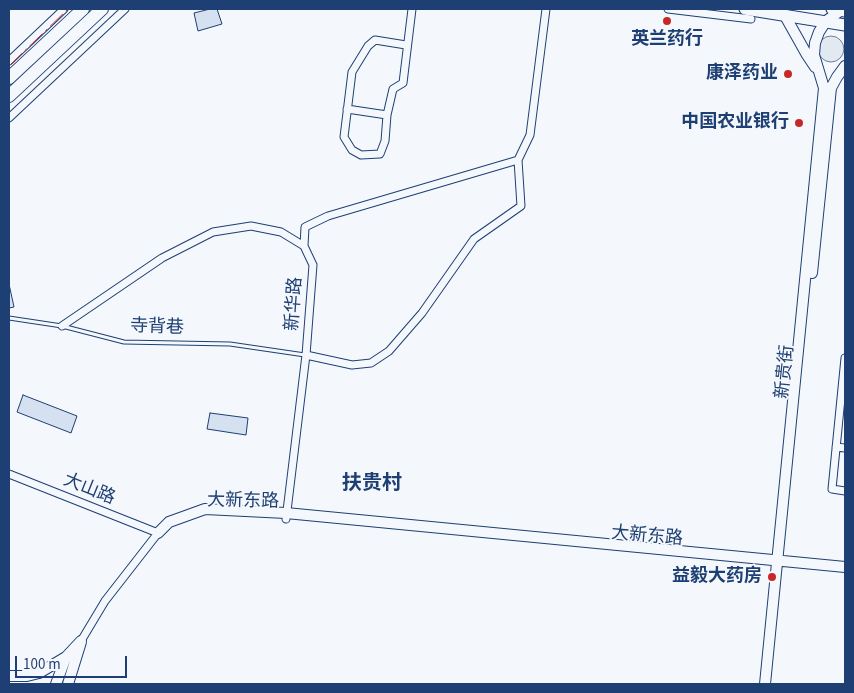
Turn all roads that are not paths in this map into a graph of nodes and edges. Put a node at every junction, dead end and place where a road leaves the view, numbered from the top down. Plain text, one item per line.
1 (64, 9) edge
2 (83, 9) edge
3 (102, 9) edge
4 (125, 9) edge
5 (412, 9) edge
6 (546, 9) edge
7 (668, 9) edge
8 (841, 10) edge
9 (748, 14) edge
10 (784, 14) junction
11 (826, 22) junction
12 (845, 25) edge
13 (406, 44) junction
14 (9, 61) edge
15 (845, 66) edge
16 (820, 74) junction
17 (9, 78) edge
18 (9, 96) edge
19 (347, 109) junction
20 (388, 116) junction
21 (9, 118) edge
22 (518, 160) junction
23 (304, 246) junction
24 (9, 318) edge
25 (62, 326) junction
26 (306, 355) junction
27 (845, 358) edge
28 (843, 401) edge
29 (836, 448) junction
30 (845, 448) edge
31 (9, 474) edge
32 (845, 491) edge
33 (286, 516) junction
34 (158, 534) junction
35 (780, 563) junction
36 (845, 567) edge
37 (845, 573) edge
38 (81, 641) junction
39 (66, 657) junction
40 (73, 673) junction
41 (9, 678) edge
42 (20, 684) edge
43 (56, 684) edge
44 (68, 684) edge
45 (78, 684) edge
46 (765, 684) edge
47 (771, 684) edge

1 - 14 street
2 - 17 highway
3 - 18 highway
4 - 21 street
5 - 13 street
6 - 22 street
7 - 9 street
8 - 11 street
9 - 10 main road
10 - 11 main road
10 - 16 street
11 - 12 main road
11 - 16 street, 新贵街
13 - 19 street
13 - 20 street
15 - 35 street, 新贵街
16 - 35 street, 新贵街
19 - 20 street
19 - 20 street
22 - 23 street
22 - 26 street
23 - 25 street
23 - 26 street, 新华路
24 - 25 lane, 寺背巷
25 - 26 lane, 寺背巷
26 - 33 street, 新华路
27 - 28 street
28 - 29 street
29 - 30 street
29 - 32 street
31 - 34 street, 大山路
33 - 34 street, 大新东路
33 - 35 street, 大新东路
34 - 38 street
35 - 36 street
35 - 37 street
35 - 46 street, 新贵街
35 - 47 street, 新贵街
38 - 39 street
38 - 40 street
39 - 41 street
39 - 43 street
40 - 44 street
40 - 45 street
41 - 42 street

